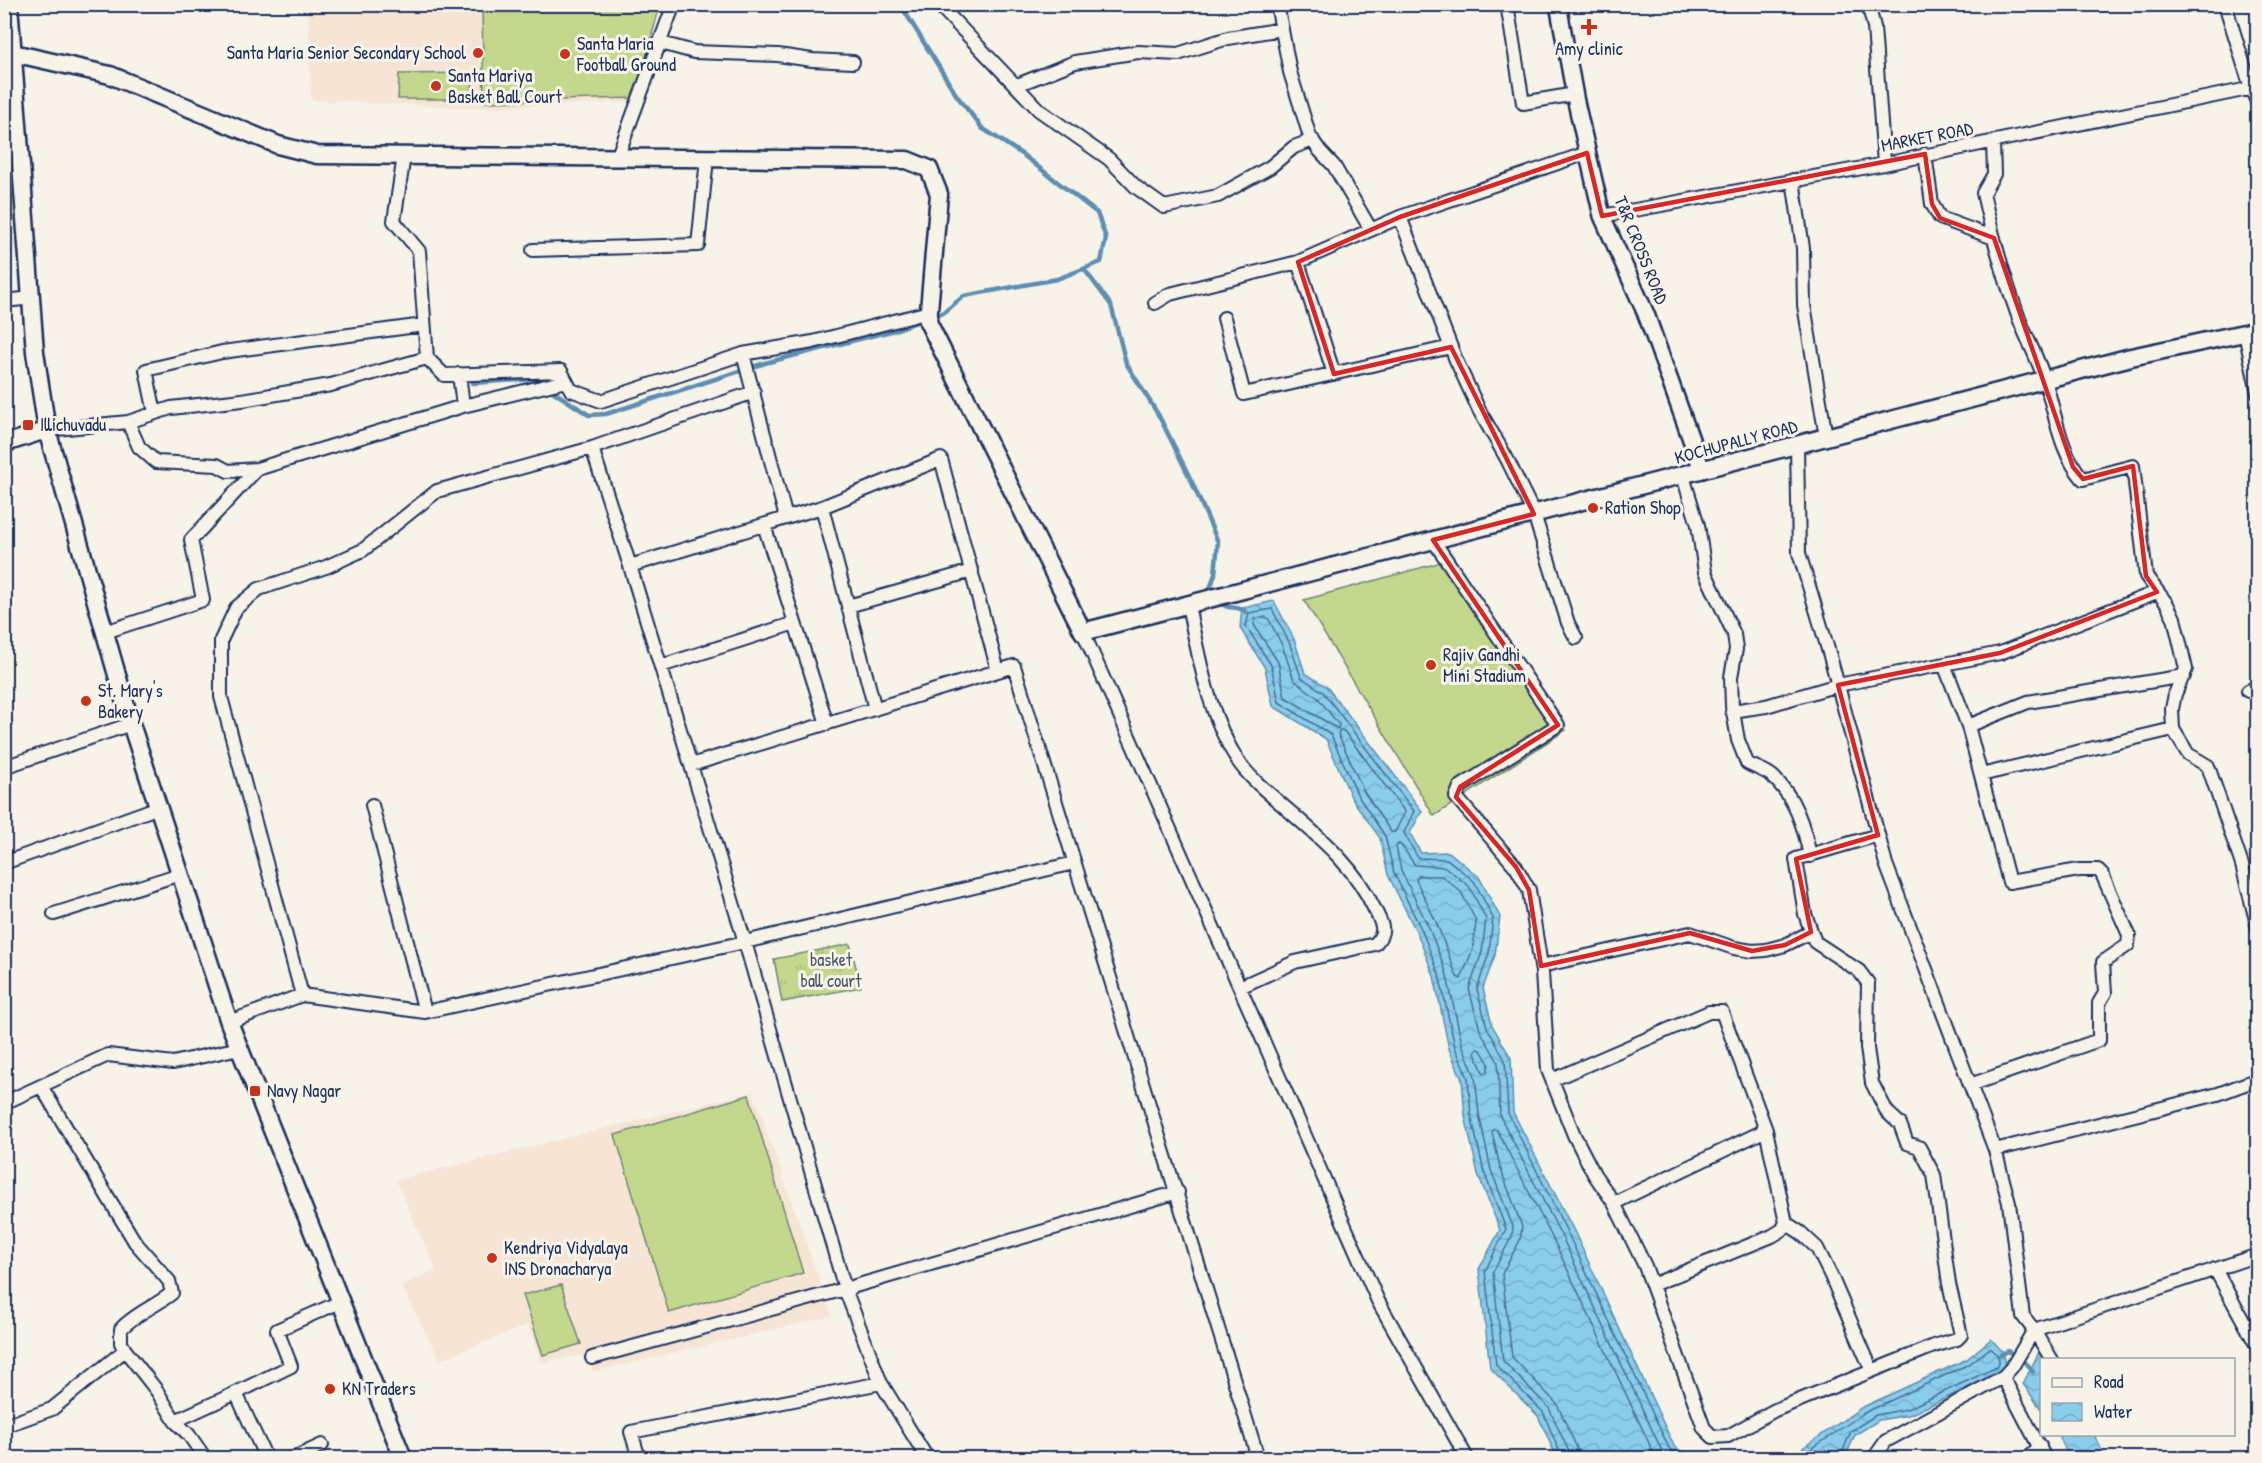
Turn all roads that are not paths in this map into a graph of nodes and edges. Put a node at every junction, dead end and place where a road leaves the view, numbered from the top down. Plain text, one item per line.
1 (9, 4) edge
2 (674, 4) edge
3 (938, 4) edge
4 (1277, 4) edge
5 (1508, 4) edge
6 (1558, 4) edge
7 (1868, 4) edge
8 (2225, 4) edge
9 (1282, 29) junction
10 (661, 44) junction
11 (9, 54) edge
12 (853, 62) dead end
13 (1017, 85) junction
14 (2254, 88) edge
15 (1575, 94) junction
16 (2258, 104) edge
17 (1313, 141) junction
18 (1994, 142) junction
19 (1587, 153) junction
20 (1925, 154) junction
21 (404, 156) junction
22 (618, 158) junction
23 (707, 159) junction
24 (1884, 164) junction
25 (1793, 180) junction
26 (1602, 216) junction
27 (1400, 217) junction
28 (1371, 230) junction
29 (1994, 238) junction
30 (533, 250) dead end
31 (1298, 262) junction
32 (33, 298) junction
33 (4, 301) edge
34 (1155, 303) dead end
35 (929, 316) junction
36 (1224, 318) dead end
37 (424, 325) junction
38 (2251, 332) edge
39 (1451, 347) junction
40 (743, 354) junction
41 (427, 358) junction
42 (459, 374) junction
43 (1334, 374) junction
44 (2045, 380) junction
45 (566, 381) junction
46 (754, 392) junction
47 (2258, 393) edge
48 (463, 406) junction
49 (155, 413) junction
50 (128, 422) junction
51 (47, 430) junction
52 (1826, 437) junction
53 (4, 444) edge
54 (1797, 446) junction
55 (592, 448) junction
56 (257, 469) junction
57 (1702, 470) junction
58 (1683, 476) junction
59 (822, 507) junction
60 (1534, 514) junction
61 (786, 518) junction
62 (764, 525) junction
63 (1433, 540) junction
64 (630, 566) junction
65 (972, 571) junction
66 (2157, 592) junction
67 (1188, 605) junction
68 (848, 606) junction
69 (795, 623) junction
70 (105, 632) junction
71 (1083, 632) junction
72 (1576, 638) dead end
73 (1944, 663) junction
74 (661, 666) junction
75 (998, 671) junction
76 (2184, 676) junction
77 (1838, 685) junction
78 (875, 709) junction
79 (1732, 711) junction
80 (131, 724) junction
81 (827, 724) junction
82 (1968, 726) junction
83 (2173, 729) junction
84 (691, 765) junction
85 (4, 766) edge
86 (1981, 775) junction
87 (372, 805) dead end
88 (159, 807) junction
89 (1878, 835) junction
90 (1810, 856) junction
91 (1074, 863) junction
92 (4, 864) edge
93 (180, 874) junction
94 (54, 914) dead end
95 (2258, 928) edge
96 (1811, 932) junction
97 (745, 942) junction
98 (1541, 966) junction
99 (1240, 987) junction
100 (303, 994) junction
101 (425, 1012) junction
102 (229, 1022) junction
103 (239, 1048) junction
104 (2258, 1079) edge
105 (1552, 1080) junction
106 (1970, 1085) junction
107 (40, 1086) junction
108 (4, 1103) edge
109 (1766, 1131) junction
110 (1995, 1150) junction
111 (1178, 1192) junction
112 (1614, 1203) junction
113 (1786, 1223) junction
114 (2258, 1255) edge
115 (2215, 1269) junction
116 (1652, 1285) junction
117 (845, 1289) junction
118 (340, 1302) junction
119 (2032, 1335) junction
120 (2258, 1348) edge
121 (125, 1350) junction
122 (592, 1358) dead end
123 (2051, 1358) edge
124 (1872, 1371) junction
125 (2003, 1377) junction
126 (881, 1383) junction
127 (236, 1393) junction
128 (175, 1420) junction
129 (4, 1426) edge
130 (322, 1445) dead end
131 (2040, 1446) junction
132 (205, 1458) edge
133 (266, 1458) edge
134 (294, 1458) edge
135 (403, 1458) edge
136 (639, 1458) edge
137 (927, 1458) edge
138 (1258, 1458) edge
139 (1467, 1458) edge
140 (1874, 1458) edge
141 (2028, 1458) edge
142 (2045, 1458) edge

1 - 11 main road
2 - 10 street
3 - 13 street
4 - 9 street
5 - 15 street
6 - 15 street, T&R CROSS ROAD
7 - 24 street
8 - 14 street
9 - 13 street
9 - 17 street
10 - 12 street
10 - 22 street
11 - 21 main road
11 - 32 main road
13 - 17 street
14 - 16 street
14 - 18 street, MARKET ROAD
15 - 19 street, T&R CROSS ROAD
17 - 28 street
18 - 20 street, MARKET ROAD
18 - 29 street
19 - 26 street, T&R CROSS ROAD
19 - 27 street
20 - 24 street, MARKET ROAD
20 - 29 street
21 - 22 main road
21 - 37 street
22 - 23 main road
23 - 30 street
23 - 35 main road
24 - 25 street, MARKET ROAD
25 - 26 street, MARKET ROAD
25 - 52 street
26 - 57 street, T&R CROSS ROAD
27 - 28 street
27 - 39 street
28 - 31 street
29 - 44 street
31 - 34 street
31 - 43 street
32 - 33 street
32 - 51 main road
35 - 40 street
35 - 71 main road
36 - 43 street
37 - 41 street
37 - 49 street
38 - 44 main road, KOCHUPALLY ROAD
38 - 47 street
39 - 43 street
39 - 60 street
40 - 45 street
40 - 46 street
41 - 42 street
41 - 49 street
42 - 45 street
42 - 48 street
44 - 52 main road, KOCHUPALLY ROAD
44 - 66 street
45 - 48 street
46 - 55 street
46 - 61 street
48 - 56 street
49 - 50 street
50 - 51 street
50 - 56 street
51 - 53 street
51 - 70 main road
52 - 54 main road, KOCHUPALLY ROAD
54 - 57 main road, KOCHUPALLY ROAD
54 - 77 street
55 - 64 street
55 - 100 street
56 - 70 street
57 - 58 main road, KOCHUPALLY ROAD
58 - 60 main road, KOCHUPALLY ROAD
58 - 79 street
59 - 61 street
59 - 65 street
59 - 68 street
60 - 63 main road, KOCHUPALLY ROAD
60 - 72 street
61 - 62 street
62 - 64 street
62 - 69 street
63 - 67 main road, KOCHUPALLY ROAD
63 - 98 street
64 - 74 street
65 - 68 street
65 - 75 street
66 - 73 street
66 - 76 street
67 - 71 main road
67 - 99 street
68 - 78 street
69 - 74 street
69 - 81 street
70 - 80 main road
71 - 99 street
73 - 77 street
73 - 82 street
74 - 84 street
75 - 78 street
75 - 91 street
76 - 82 street
76 - 83 street
77 - 79 street
77 - 89 street
78 - 81 street
79 - 90 street
80 - 85 street
80 - 88 main road
81 - 84 street
82 - 86 street
83 - 86 street
83 - 95 street
84 - 97 street
86 - 106 street
87 - 101 street
88 - 92 street
88 - 93 main road
89 - 90 street
89 - 106 street
90 - 96 street
91 - 97 street
91 - 111 street
93 - 94 street
93 - 102 main road
96 - 98 street
96 - 124 street
97 - 101 street
97 - 117 street
98 - 105 street
99 - 139 street
100 - 101 street
100 - 102 street
102 - 103 main road
103 - 107 street
103 - 118 main road
104 - 110 street
105 - 109 street
105 - 112 street
106 - 110 street
107 - 108 street
107 - 121 street
109 - 112 street
109 - 113 street
110 - 119 street
111 - 117 street
111 - 138 street
112 - 116 street
113 - 116 street
113 - 124 street
114 - 115 street
115 - 119 street
115 - 120 street
116 - 124 street
117 - 122 street
117 - 126 street
118 - 127 street
118 - 135 main road
119 - 123 street
119 - 125 street
121 - 128 street
121 - 129 street
125 - 131 street
125 - 140 street
126 - 136 street
126 - 137 street
127 - 128 street
127 - 133 street
128 - 132 street
130 - 134 street
131 - 141 street
131 - 142 street

